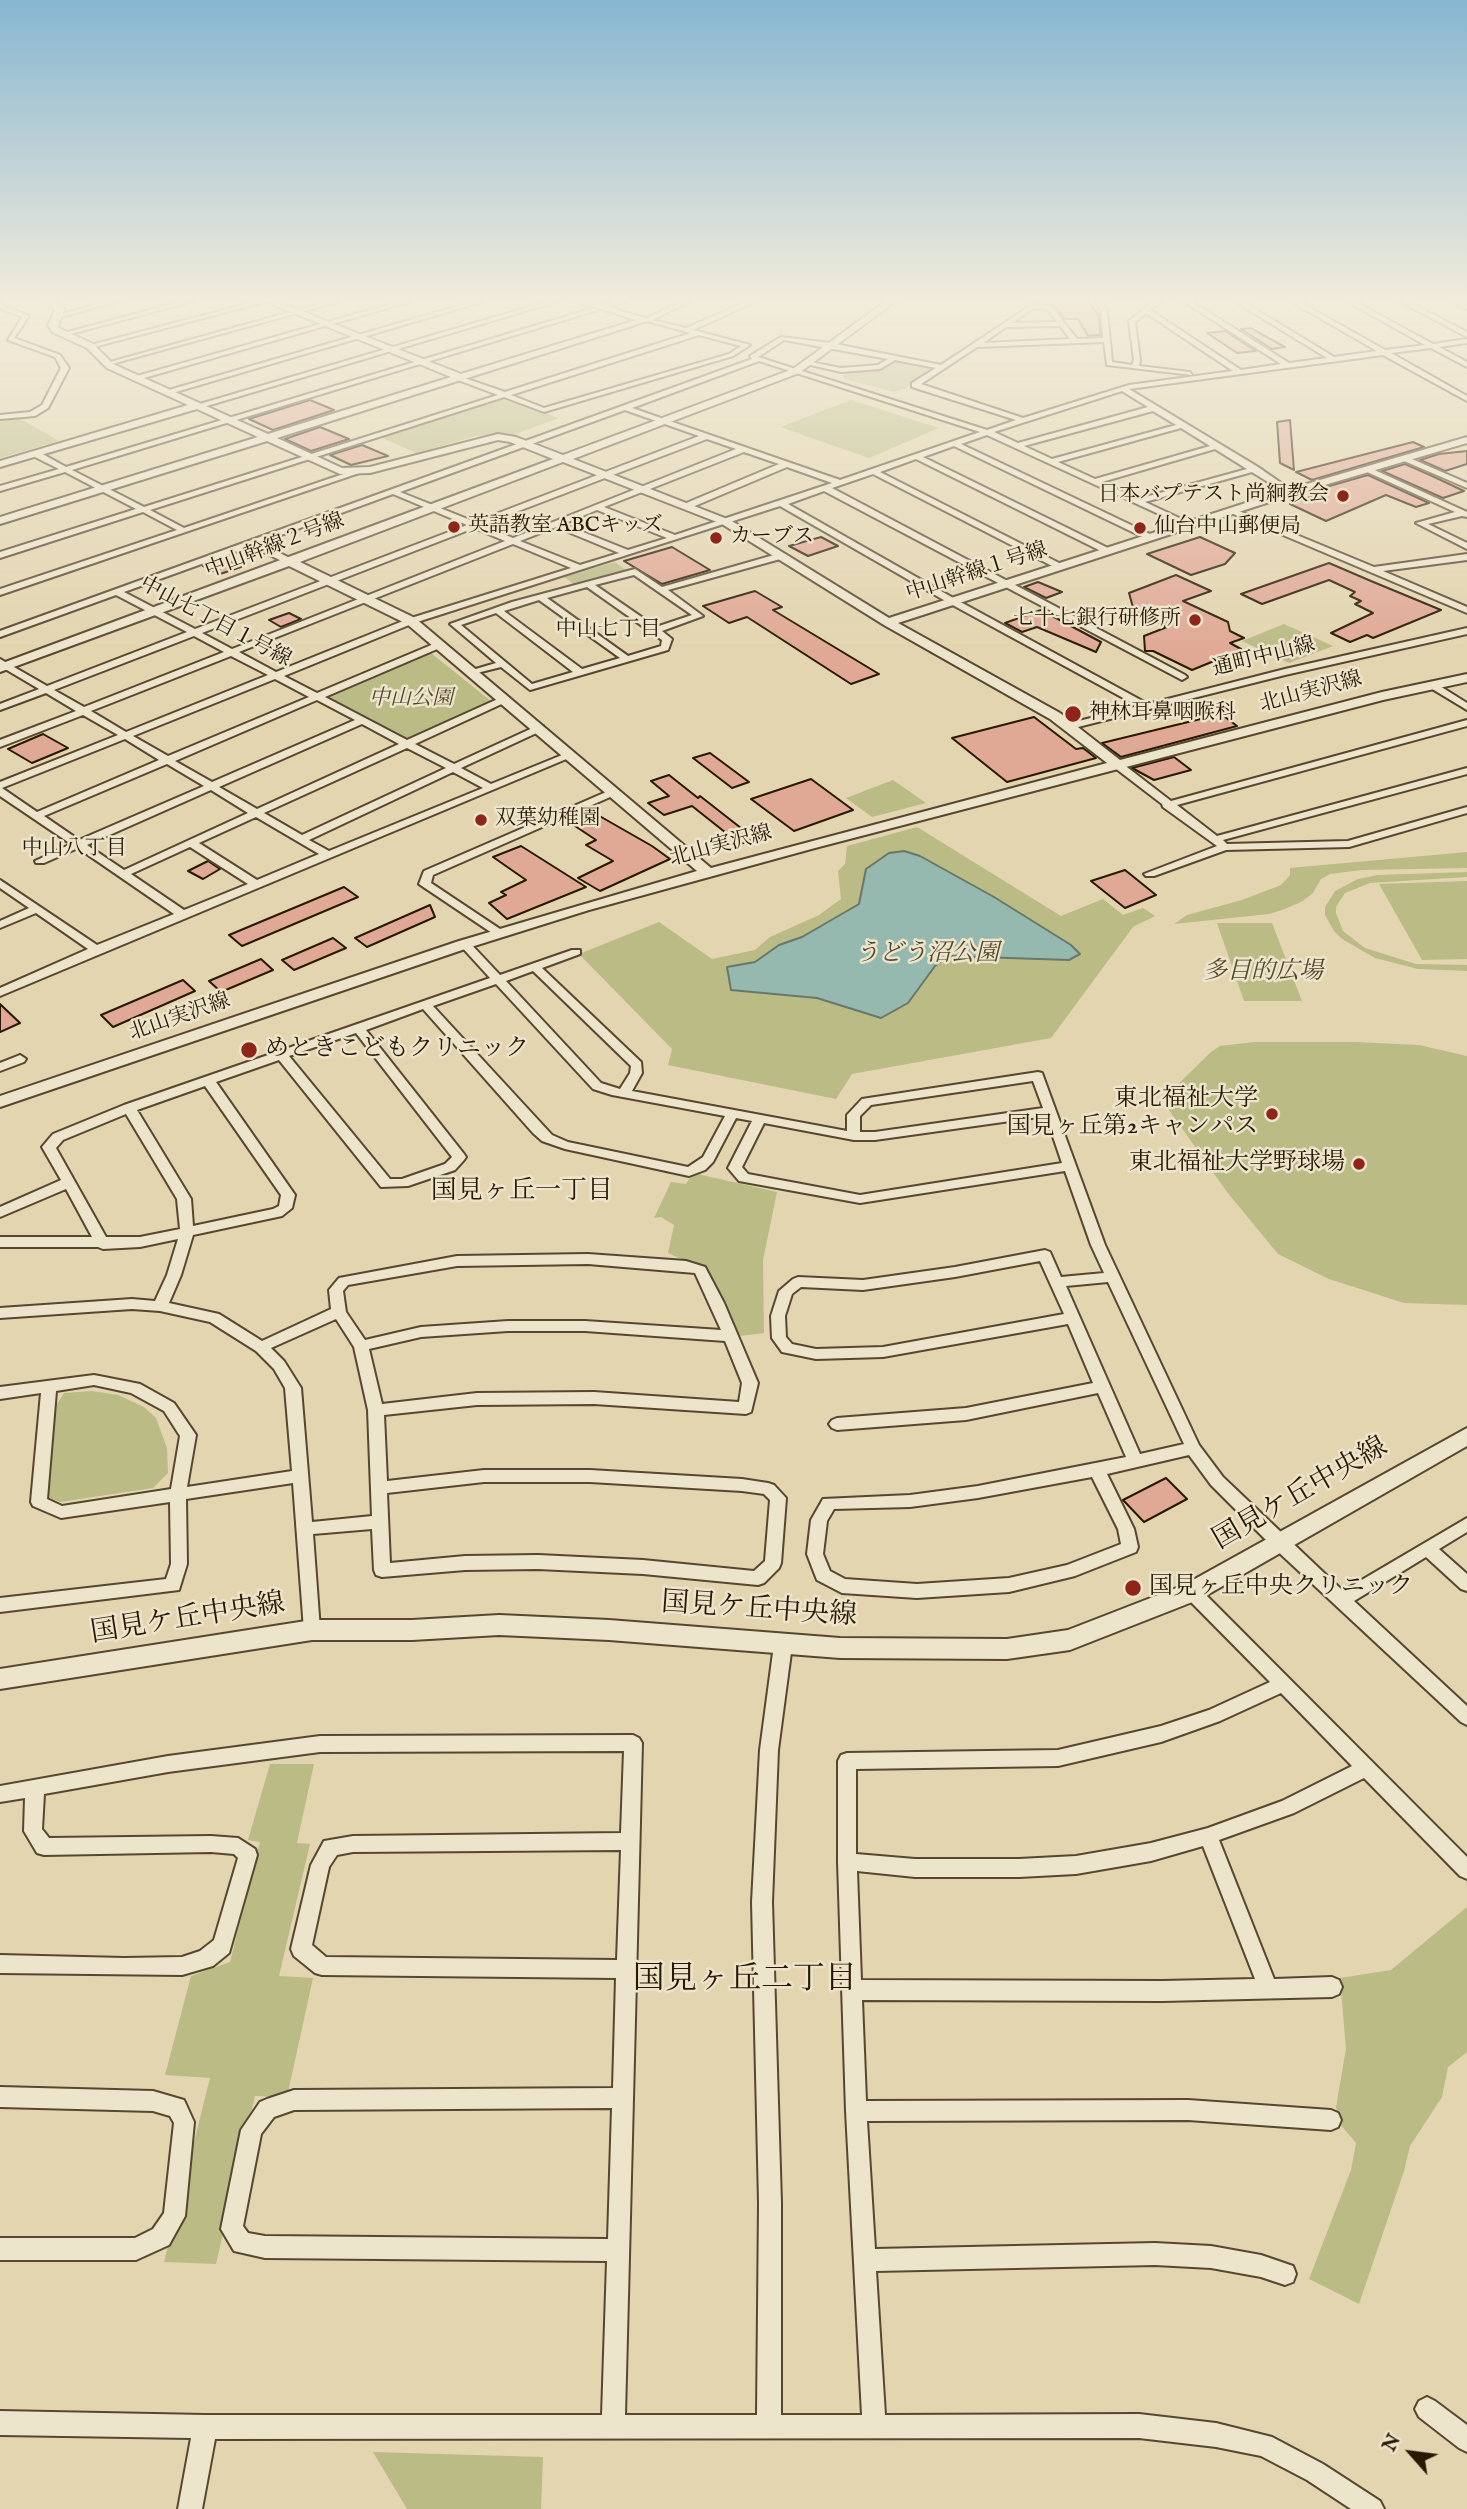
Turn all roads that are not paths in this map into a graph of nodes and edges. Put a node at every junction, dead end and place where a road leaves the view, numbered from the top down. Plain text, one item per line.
1 (156, 418) edge
2 (223, 418) edge
3 (239, 418) edge
4 (331, 418) edge
5 (431, 418) edge
6 (597, 418) edge
7 (655, 418) edge
8 (672, 418) edge
9 (943, 418) edge
10 (1017, 418) edge
11 (1029, 418) edge
12 (1118, 418) edge
13 (1171, 418) edge
14 (1023, 420) junction
15 (229, 421) junction
16 (664, 421) junction
17 (1183, 425) junction
18 (989, 433) junction
19 (706, 436) junction
20 (266, 438) junction
21 (1467, 440) edge
22 (523, 444) junction
23 (955, 444) junction
24 (1017, 446) junction
25 (1217, 446) junction
26 (744, 449) junction
27 (36, 454) junction
28 (309, 457) junction
29 (917, 457) junction
30 (1405, 457) junction
31 (562, 459) junction
32 (1050, 462) junction
33 (0, 464) edge
34 (787, 464) junction
35 (66, 469) junction
36 (1255, 469) junction
37 (1367, 469) junction
38 (361, 471) junction
39 (873, 471) junction
40 (605, 474) junction
41 (1094, 482) junction
42 (840, 483) junction
43 (1467, 486) edge
44 (825, 488) junction
45 (0, 489) edge
46 (104, 489) junction
47 (642, 489) junction
48 (394, 492) junction
49 (1290, 492) junction
50 (779, 502) junction
51 (1137, 502) junction
52 (687, 506) junction
53 (596, 507) junction
54 (433, 508) junction
55 (145, 509) junction
56 (1234, 511) junction
57 (1465, 514) edge
58 (0, 521) edge
59 (726, 522) junction
60 (554, 523) junction
61 (473, 525) junction
62 (1187, 526) junction
63 (181, 529) junction
64 (1149, 537) junction
65 (676, 538) junction
66 (511, 540) junction
67 (253, 544) junction
68 (1467, 546) edge
69 (1107, 551) junction
70 (627, 553) junction
71 (0, 555) edge
72 (781, 556) junction
73 (1467, 557) edge
74 (291, 562) junction
75 (1058, 566) junction
76 (579, 568) junction
77 (1370, 570) junction
78 (329, 580) junction
79 (588, 584) junction
80 (1004, 584) junction
81 (663, 589) junction
82 (0, 592) edge
83 (117, 592) junction
84 (540, 597) junction
85 (365, 598) junction
86 (952, 601) junction
87 (497, 610) junction
88 (1467, 610) edge
89 (156, 612) junction
90 (411, 621) junction
91 (888, 622) junction
92 (656, 630) junction
93 (1467, 631) edge
94 (194, 632) junction
95 (0, 634) edge
96 (439, 645) junction
97 (231, 651) junction
98 (627, 659) junction
99 (502, 664) junction
100 (2, 665) edge
101 (580, 672) junction
102 (471, 673) junction
103 (277, 675) junction
104 (1182, 677) dead end
105 (1467, 678) edge
106 (1432, 685) junction
107 (46, 689) junction
108 (318, 697) junction
109 (503, 700) junction
110 (0, 707) edge
111 (1147, 707) junction
112 (1467, 707) edge
113 (83, 711) junction
114 (363, 720) junction
115 (1467, 723) edge
116 (1070, 726) junction
117 (540, 728) junction
118 (125, 737) junction
119 (0, 744) edge
120 (409, 744) junction
121 (571, 755) junction
122 (166, 761) junction
123 (1119, 766) junction
124 (454, 768) junction
125 (1467, 771) edge
126 (0, 786) edge
127 (211, 787) junction
128 (491, 788) junction
129 (0, 792) edge
130 (613, 792) junction
131 (1167, 805) junction
132 (1467, 810) edge
133 (259, 814) junction
134 (36, 816) junction
135 (302, 839) junction
136 (1216, 839) junction
137 (192, 844) junction
138 (79, 845) junction
139 (1225, 847) junction
140 (328, 855) junction
141 (40, 861) dead end
142 (708, 873) junction
143 (123, 874) junction
144 (1150, 874) dead end
145 (0, 883) edge
146 (256, 884) junction
147 (36, 909) junction
148 (182, 914) junction
149 (0, 925) edge
150 (499, 933) junction
151 (465, 944) junction
152 (96, 950) junction
153 (576, 952) dead end
154 (535, 967) junction
155 (496, 980) junction
156 (0, 992) edge
157 (426, 1005) junction
158 (359, 1029) junction
159 (282, 1056) junction
160 (20, 1059) dead end
161 (0, 1068) edge
162 (209, 1082) junction
163 (624, 1093) junction
164 (2, 1098) edge
165 (129, 1108) junction
166 (1049, 1111) junction
167 (732, 1114) junction
168 (760, 1119) junction
169 (853, 1136) junction
170 (1070, 1166) junction
171 (66, 1183) junction
172 (0, 1212) edge
173 (187, 1233) junction
174 (0, 1242) edge
175 (103, 1244) junction
176 (1113, 1277) junction
177 (1055, 1282) junction
178 (160, 1306) junction
179 (339, 1312) junction
180 (0, 1313) edge
181 (1071, 1318) junction
182 (731, 1336) junction
183 (361, 1346) junction
184 (261, 1347) junction
185 (49, 1387) junction
186 (1101, 1387) junction
187 (0, 1393) edge
188 (376, 1410) junction
189 (837, 1424) dead end
190 (1467, 1436) edge
191 (1193, 1448) junction
192 (1135, 1461) junction
193 (1097, 1470) junction
194 (299, 1476) junction
195 (380, 1488) junction
196 (178, 1492) junction
197 (381, 1522) junction
198 (1467, 1524) edge
199 (303, 1529) junction
200 (1279, 1542) junction
201 (1427, 1549) junction
202 (1467, 1584) edge
203 (1192, 1592) junction
204 (1342, 1600) junction
205 (0, 1605) edge
206 (312, 1630) junction
207 (783, 1644) junction
208 (0, 1679) edge
209 (1283, 1684) junction
210 (1467, 1717) edge
211 (1366, 1768) junction
212 (34, 1789) junction
213 (0, 1794) edge
214 (1208, 1836) junction
215 (630, 1841) junction
216 (847, 1862) junction
217 (1467, 1870) edge
218 (0, 1964) edge
219 (627, 1969) junction
220 (1332, 1987) dead end
221 (1268, 1988) junction
222 (852, 1990) junction
223 (0, 2097) edge
224 (621, 2098) junction
225 (856, 2110) junction
226 (1331, 2120) dead end
227 (0, 2249) edge
228 (618, 2250) junction
229 (864, 2260) junction
230 (1285, 2274) dead end
231 (1427, 2409) dead end
232 (0, 2423) edge
233 (613, 2426) junction
234 (769, 2426) junction
235 (874, 2426) junction
236 (205, 2427) junction
237 (1467, 2440) edge
238 (190, 2509) edge
239 (1372, 2509) edge

1 - 27 street
2 - 15 street
3 - 15 street
4 - 20 street
5 - 28 street
6 - 22 street, 中山七丁目１号線
7 - 16 street
8 - 16 street, 中山幹線２号線
9 - 18 street
10 - 14 street
11 - 14 street
12 - 24 street
13 - 17 street
14 - 18 street
15 - 20 street
15 - 35 street
16 - 19 street
16 - 31 street, 中山幹線２号線
17 - 25 street
17 - 32 street
18 - 23 street
18 - 24 street
19 - 26 street
19 - 40 street
20 - 28 street
20 - 46 street
21 - 30 street, 中山幹線１号線
22 - 31 street, 中山幹線１号線
22 - 38 street, 中山幹線１号線
22 - 48 street, 中山七丁目１号線
23 - 29 street
23 - 64 street
24 - 32 street
25 - 36 street
25 - 41 street
26 - 34 street
26 - 47 street
27 - 33 street
27 - 35 street
28 - 38 street
28 - 55 street
29 - 39 street
29 - 69 street
30 - 37 street, 中山幹線１号線
30 - 43 street
31 - 40 street, 中山幹線１号線
31 - 54 street, 中山幹線２号線
32 - 41 street
34 - 42 street
34 - 52 street
35 - 45 street
35 - 46 street
36 - 49 street
36 - 51 street
37 - 49 street, 中山幹線１号線
37 - 57 street
38 - 63 street
39 - 42 street
39 - 75 street
40 - 47 street, 中山幹線１号線
40 - 61 street
41 - 51 street
42 - 44 street
44 - 50 street
44 - 80 street
46 - 55 street
46 - 58 street
47 - 52 street, 中山幹線１号線
47 - 53 street
48 - 54 street
48 - 67 street, 中山七丁目１号線
49 - 56 street, 中山幹線１号線
50 - 59 street
50 - 86 street
51 - 62 street
52 - 59 street, 中山幹線１号線
53 - 60 street
53 - 65 street
54 - 61 street
54 - 74 street, 中山幹線２号線
55 - 63 street
55 - 71 street
56 - 62 street, 中山幹線１号線
56 - 77 street
57 - 68 street
59 - 65 street
59 - 72 street, 中山幹線１号線
60 - 66 street
60 - 70 street
61 - 66 street
61 - 78 street
62 - 64 street, 中山幹線１号線
63 - 82 street
64 - 69 street, 中山幹線１号線
65 - 70 street
66 - 76 street
66 - 85 street
67 - 74 street
67 - 83 street, 中山七丁目１号線
69 - 75 street, 中山幹線１号線
70 - 76 street
72 - 81 street
72 - 91 street, 中山幹線１号線
73 - 77 street
74 - 78 street
74 - 89 street, 中山幹線２号線
75 - 80 street, 中山幹線１号線
76 - 90 street
77 - 88 street
78 - 85 street
78 - 94 street
79 - 81 street
79 - 84 street
79 - 92 street
80 - 86 street, 中山幹線１号線
80 - 104 street
81 - 92 street
83 - 89 street, 中山七丁目１号線
83 - 95 street
84 - 87 street
84 - 98 street
85 - 90 street
85 - 97 street
86 - 91 street, 中山幹線１号線
86 - 111 street
87 - 99 street
87 - 101 street
89 - 94 street, 中山七丁目１号線
89 - 100 street, 中山幹線２号線
90 - 96 street
90 - 103 street
91 - 116 street
92 - 98 street
93 - 111 street, 通町中山線
94 - 97 street, 中山七丁目１号線
94 - 107 street
96 - 102 street
96 - 108 street
97 - 103 street, 中山七丁目１号線
97 - 113 street
98 - 101 street
99 - 101 street
99 - 102 street
100 - 107 street
102 - 109 street
103 - 108 street, 中山七丁目１号線
103 - 118 street
105 - 106 street, 北山実沢線
106 - 112 street
106 - 123 street, 北山実沢線
107 - 110 street
107 - 113 street
108 - 114 street, 中山七丁目１号線
108 - 122 street
109 - 117 street
109 - 120 street
111 - 116 street, 通町中山線
113 - 118 street
113 - 119 street
114 - 120 street, 中山七丁目１号線
114 - 127 street
115 - 131 street
116 - 123 street
117 - 121 street
117 - 124 street
118 - 122 street
118 - 126 street
120 - 124 street, 中山七丁目１号線
120 - 133 street
121 - 128 street
121 - 130 street
122 - 127 street
122 - 134 street
123 - 131 street
123 - 142 street, 北山実沢線
124 - 128 street, 中山七丁目１号線
124 - 135 street
125 - 136 street
127 - 133 street
127 - 138 street
128 - 140 street
129 - 134 street
130 - 142 street
130 - 150 street
131 - 136 street
132 - 139 street
133 - 135 street
133 - 137 street
134 - 138 street
135 - 140 street
136 - 139 street
137 - 143 street
137 - 146 street
138 - 141 street
138 - 143 street
139 - 144 street
140 - 146 street
142 - 150 street, 北山実沢線
143 - 148 street
145 - 147 street
146 - 148 street
147 - 149 street
147 - 152 street
148 - 152 street
150 - 151 street, 北山実沢線
151 - 155 street
151 - 164 street, 北山実沢線
152 - 156 street
153 - 154 street
154 - 155 street
154 - 163 street
155 - 157 street
155 - 163 street
157 - 158 street
157 - 167 street
158 - 159 street
158 - 159 street
159 - 162 street
160 - 161 street
162 - 165 street
162 - 173 street
163 - 167 street
165 - 171 street
165 - 173 street
166 - 169 street
166 - 169 street
166 - 170 street
167 - 168 street
168 - 169 street
168 - 170 street
170 - 176 street
171 - 172 street
171 - 175 street
173 - 175 street
173 - 178 street
174 - 175 street
176 - 177 street
176 - 191 street
177 - 181 street
177 - 181 street
178 - 180 street
178 - 184 street
179 - 182 street
179 - 183 street
179 - 184 street
181 - 186 street
182 - 183 street
182 - 188 street
183 - 188 street
184 - 194 street
185 - 187 street
185 - 196 street
185 - 196 street
186 - 189 street
186 - 192 street
188 - 195 street
190 - 200 street, 国見ケ丘中央線
191 - 192 street
191 - 200 street
192 - 193 street
193 - 193 street
194 - 196 street
194 - 199 street
195 - 197 street
195 - 197 street
196 - 205 street
197 - 199 street
198 - 201 street
199 - 206 street
200 - 203 street, 国見ケ丘中央線
200 - 204 street
201 - 202 street
201 - 204 street
203 - 207 street, 国見ケ丘中央線
203 - 209 street
204 - 210 street
206 - 207 street, 国見ケ丘中央線
206 - 208 street, 国見ケ丘中央線
207 - 234 street
209 - 211 street
209 - 216 street
211 - 214 street
211 - 217 street
212 - 213 street
212 - 215 street
212 - 218 street
214 - 216 street
214 - 221 street
215 - 219 street
215 - 219 street
216 - 222 street
219 - 224 street
220 - 221 street
221 - 222 street
222 - 225 street
223 - 227 street
224 - 228 street
224 - 228 street
225 - 226 street
225 - 229 street
228 - 233 street
229 - 230 street
229 - 235 street
231 - 237 street
232 - 236 street
233 - 234 street
233 - 236 street
234 - 235 street
235 - 239 street
236 - 238 street

